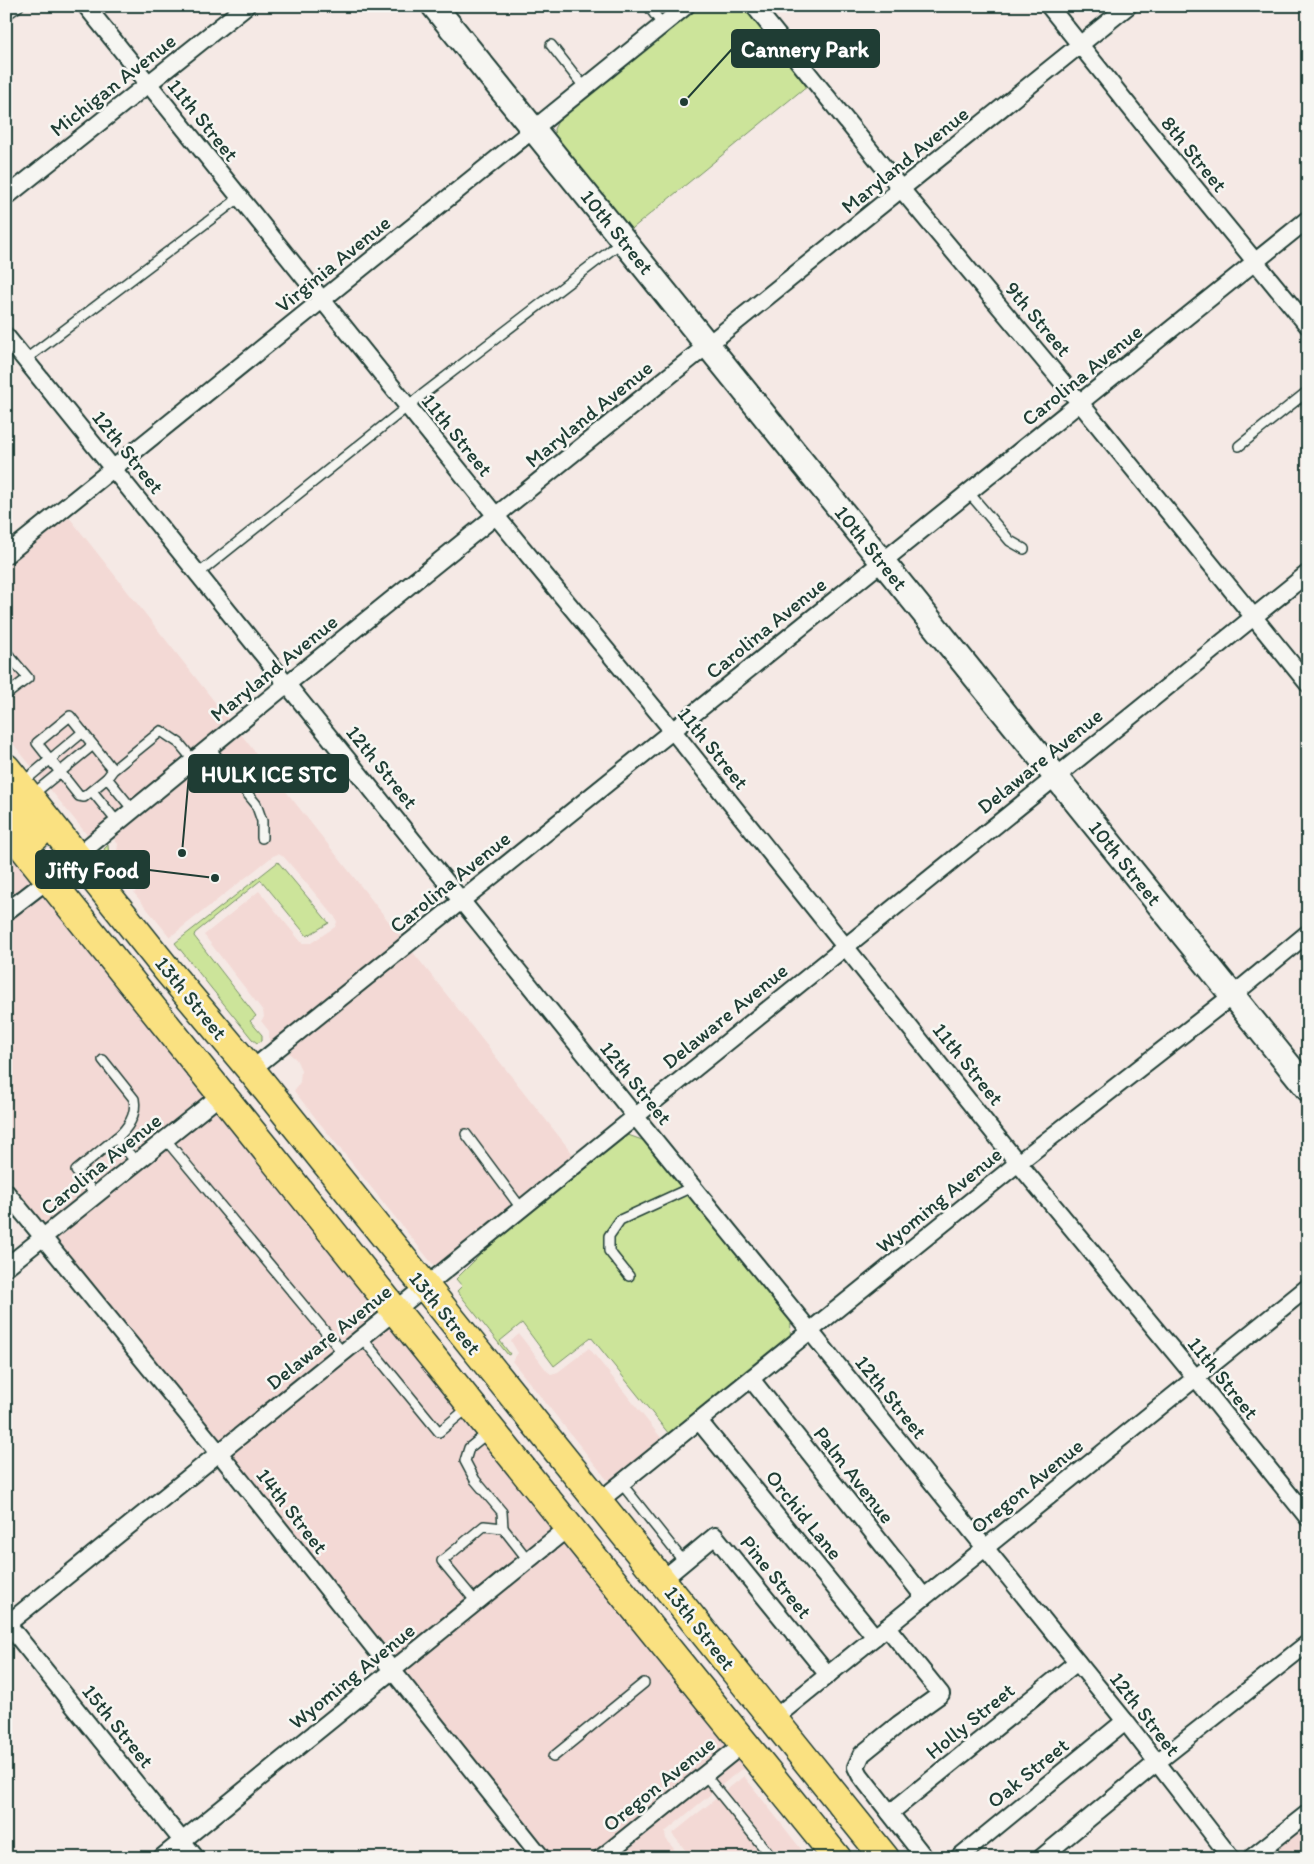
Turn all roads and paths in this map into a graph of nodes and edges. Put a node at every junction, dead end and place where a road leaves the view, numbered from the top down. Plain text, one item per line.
1 (19, 6) edge
2 (86, 6) edge
3 (246, 6) edge
4 (434, 6) edge
5 (648, 6) edge
6 (686, 6) edge
7 (754, 6) edge
8 (1049, 6) edge
9 (1128, 6) edge
10 (6, 15) edge
11 (663, 25) junction
12 (551, 45) dead end
13 (1080, 45) junction
14 (148, 85) junction
15 (585, 88) junction
16 (533, 130) junction
17 (902, 190) junction
18 (6, 197) edge
19 (239, 198) junction
20 (1308, 219) edge
21 (624, 241) junction
22 (1256, 261) junction
23 (322, 300) junction
24 (1308, 326) edge
25 (6, 336) edge
26 (708, 345) junction
27 (26, 360) junction
28 (1308, 391) edge
29 (1080, 403) junction
30 (408, 408) junction
31 (1239, 446) dead end
32 (113, 468) junction
33 (969, 493) junction
34 (496, 516) junction
35 (1024, 549) dead end
36 (6, 554) edge
37 (882, 562) junction
38 (1308, 573) edge
39 (198, 574) junction
40 (1253, 617) junction
41 (6, 652) edge
42 (287, 684) junction
43 (1308, 684) edge
44 (6, 695) edge
45 (83, 732) junction
46 (673, 732) junction
47 (93, 745) junction
48 (209, 747) junction
49 (50, 760) junction
50 (193, 760) junction
51 (113, 770) junction
52 (59, 773) junction
53 (1055, 776) junction
54 (107, 778) junction
55 (16, 787) edge
56 (92, 791) junction
57 (133, 810) junction
58 (118, 823) junction
59 (6, 826) edge
60 (262, 838) dead end
61 (78, 855) junction
62 (48, 878) junction
63 (462, 900) junction
64 (6, 912) edge
65 (1308, 933) edge
66 (846, 946) junction
67 (117, 965) junction
68 (168, 971) junction
69 (1233, 995) junction
70 (104, 1060) dead end
71 (251, 1070) junction
72 (1308, 1089) edge
73 (222, 1094) junction
74 (635, 1116) junction
75 (466, 1134) dead end
76 (116, 1138) junction
77 (166, 1140) junction
78 (1018, 1162) junction
79 (137, 1163) junction
80 (332, 1172) junction
81 (692, 1187) junction
82 (6, 1192) edge
83 (96, 1195) junction
84 (521, 1208) junction
85 (43, 1238) junction
86 (6, 1267) edge
87 (629, 1276) dead end
88 (424, 1287) junction
89 (1308, 1287) edge
90 (396, 1310) junction
91 (810, 1331) junction
92 (362, 1338) junction
93 (343, 1353) junction
94 (1195, 1378) junction
95 (751, 1379) junction
96 (472, 1405) junction
97 (699, 1420) junction
98 (491, 1429) junction
99 (218, 1453) junction
100 (621, 1483) junction
101 (598, 1502) junction
102 (1308, 1518) edge
103 (569, 1527) junction
104 (503, 1528) junction
105 (984, 1548) junction
106 (528, 1560) junction
107 (684, 1562) junction
108 (662, 1580) junction
109 (924, 1597) junction
110 (476, 1602) junction
111 (643, 1618) junction
112 (7, 1624) edge
113 (881, 1632) junction
114 (1308, 1643) edge
115 (1077, 1662) junction
116 (392, 1671) junction
117 (828, 1675) junction
118 (644, 1682) dead end
119 (772, 1720) junction
120 (1125, 1721) junction
121 (744, 1744) junction
122 (553, 1757) dead end
123 (1156, 1763) junction
124 (705, 1775) junction
125 (890, 1813) junction
126 (1308, 1813) edge
127 (183, 1840) junction
128 (161, 1858) edge
129 (196, 1858) edge
130 (542, 1858) edge
131 (601, 1858) edge
132 (772, 1858) edge
133 (838, 1858) edge
134 (865, 1858) edge
135 (885, 1858) edge
136 (925, 1858) edge
137 (958, 1858) edge
138 (1041, 1858) edge
139 (1231, 1858) edge
140 (1252, 1858) edge

1 - 10 lane
2 - 14 street, 11th Street
3 - 14 street, Michigan Avenue
4 - 16 street, 10th Street
5 - 11 lane
6 - 11 street, Virginia Avenue
7 - 17 street, 9th Street
8 - 13 street, 8th Street
9 - 13 street, Maryland Avenue
11 - 15 street, Virginia Avenue
12 - 15 lane
13 - 17 street, Maryland Avenue
13 - 22 street, 8th Street
14 - 18 street, Michigan Avenue
14 - 19 street, 11th Street
15 - 16 street, Virginia Avenue
16 - 21 street, 10th Street
16 - 23 street, Virginia Avenue
17 - 26 street, Maryland Avenue
17 - 29 street, 9th Street
19 - 23 street, 11th Street
19 - 27 lane
20 - 22 street, Carolina Avenue
21 - 26 street, 10th Street
21 - 30 lane
22 - 24 street, 8th Street
22 - 29 street, Carolina Avenue
23 - 30 street, 11th Street
23 - 32 street, Virginia Avenue
25 - 27 street, 12th Street
26 - 34 street, Maryland Avenue
26 - 37 street, 10th Street
27 - 32 street, 12th Street
28 - 31 lane
29 - 33 street, Carolina Avenue
29 - 40 street, 9th Street
30 - 34 street, 11th Street
30 - 39 lane
32 - 36 street, Virginia Avenue
32 - 39 street, 12th Street
33 - 35 lane
33 - 37 street, Carolina Avenue
34 - 42 street, Maryland Avenue
34 - 46 street, 11th Street
37 - 46 street, Carolina Avenue
37 - 53 street, 10th Street
38 - 40 street, Delaware Avenue
39 - 42 street, 12th Street
40 - 43 street, 9th Street
40 - 53 street, Delaware Avenue
41 - 44 lane
42 - 48 street, Maryland Avenue
42 - 63 street, 12th Street
45 - 47 lane
45 - 49 lane
45 - 49 lane
46 - 63 street, Carolina Avenue
46 - 66 street, 11th Street
47 - 51 lane
47 - 52 lane
48 - 50 street, Maryland Avenue
48 - 60 lane
49 - 52 lane
49 - 55 lane
50 - 51 lane
50 - 57 street, Maryland Avenue
51 - 54 lane
52 - 55 lane
52 - 56 lane
53 - 66 street, Delaware Avenue
53 - 69 street, 10th Street
54 - 56 lane
54 - 57 lane
55 - 61 highway
56 - 58 lane
57 - 58 street, Maryland Avenue
58 - 61 street, Maryland Avenue
59 - 62 highway, 13th Street
61 - 68 highway, 13th Street
62 - 64 street
62 - 67 highway, 13th Street
62 - 68 highway
63 - 71 street, Carolina Avenue
63 - 74 street, 12th Street
65 - 69 street, Wyoming Avenue
66 - 74 street, Delaware Avenue
66 - 78 street, 11th Street
67 - 71 highway
67 - 73 highway, 13th Street
68 - 71 highway, 13th Street
69 - 72 street, 10th Street
69 - 78 street, Wyoming Avenue
70 - 76 lane
71 - 80 highway, 13th Street
73 - 77 street, Carolina Avenue
73 - 80 highway
73 - 90 highway, 13th Street
74 - 81 street, 12th Street
74 - 84 street, Delaware Avenue
75 - 84 lane
76 - 79 lane
76 - 83 lane
77 - 79 street, Carolina Avenue
77 - 93 lane
78 - 91 street, Wyoming Avenue
78 - 94 street, 11th Street
79 - 83 street, Carolina Avenue
80 - 88 highway, 13th Street
81 - 87 lane
81 - 91 street, 12th Street
82 - 85 street, 14th Street
83 - 85 street, Carolina Avenue
84 - 88 street, Delaware Avenue
85 - 86 street, Carolina Avenue
85 - 99 street, 14th Street
88 - 90 street, Delaware Avenue
88 - 101 highway, 13th Street
89 - 94 street, Oregon Avenue
90 - 92 street, Delaware Avenue
90 - 96 highway, 13th Street
91 - 95 street, Wyoming Avenue
91 - 105 street, 12th Street
92 - 93 street, Delaware Avenue
92 - 96 lane
93 - 99 street, Delaware Avenue
94 - 102 street, 11th Street
94 - 105 street, Oregon Avenue
95 - 97 street, Wyoming Avenue
95 - 109 street, Palm Avenue
96 - 98 highway, 13th Street
96 - 101 highway
97 - 100 street, Wyoming Avenue
97 - 113 street, Orchid Lane
98 - 103 highway, 13th Street
98 - 104 lane
99 - 112 street, Delaware Avenue
99 - 116 street, 14th Street
100 - 101 street, Wyoming Avenue
100 - 107 lane
101 - 108 highway, 13th Street
103 - 106 street, Wyoming Avenue
103 - 108 highway
103 - 111 highway, 13th Street
104 - 106 lane
104 - 110 lane
105 - 109 street, Oregon Avenue
105 - 115 street, 12th Street
106 - 110 street, Wyoming Avenue
107 - 108 street, Pine Street
107 - 117 street, Pine Street
108 - 119 highway, 13th Street
109 - 113 street, Oregon Avenue
110 - 116 street, Wyoming Avenue
111 - 119 highway
111 - 121 highway, 13th Street
112 - 127 street, 15th Street
113 - 117 street, Oregon Avenue
113 - 125 street, Orchid Lane
114 - 123 street
115 - 120 street, 12th Street
115 - 125 street, Holly Street
116 - 127 street, Wyoming Avenue
116 - 130 street, 14th Street
117 - 119 street, Oregon Avenue
118 - 122 lane
119 - 135 highway, 13th Street
120 - 123 street, 12th Street
120 - 137 street, Oak Street
121 - 124 street, Oregon Avenue
121 - 133 highway, 13th Street
121 - 134 highway
123 - 138 street
123 - 139 street, 12th Street
124 - 131 street, Oregon Avenue
124 - 132 lane
125 - 136 street
126 - 140 street
127 - 128 street, Wyoming Avenue
127 - 129 street, 15th Street

